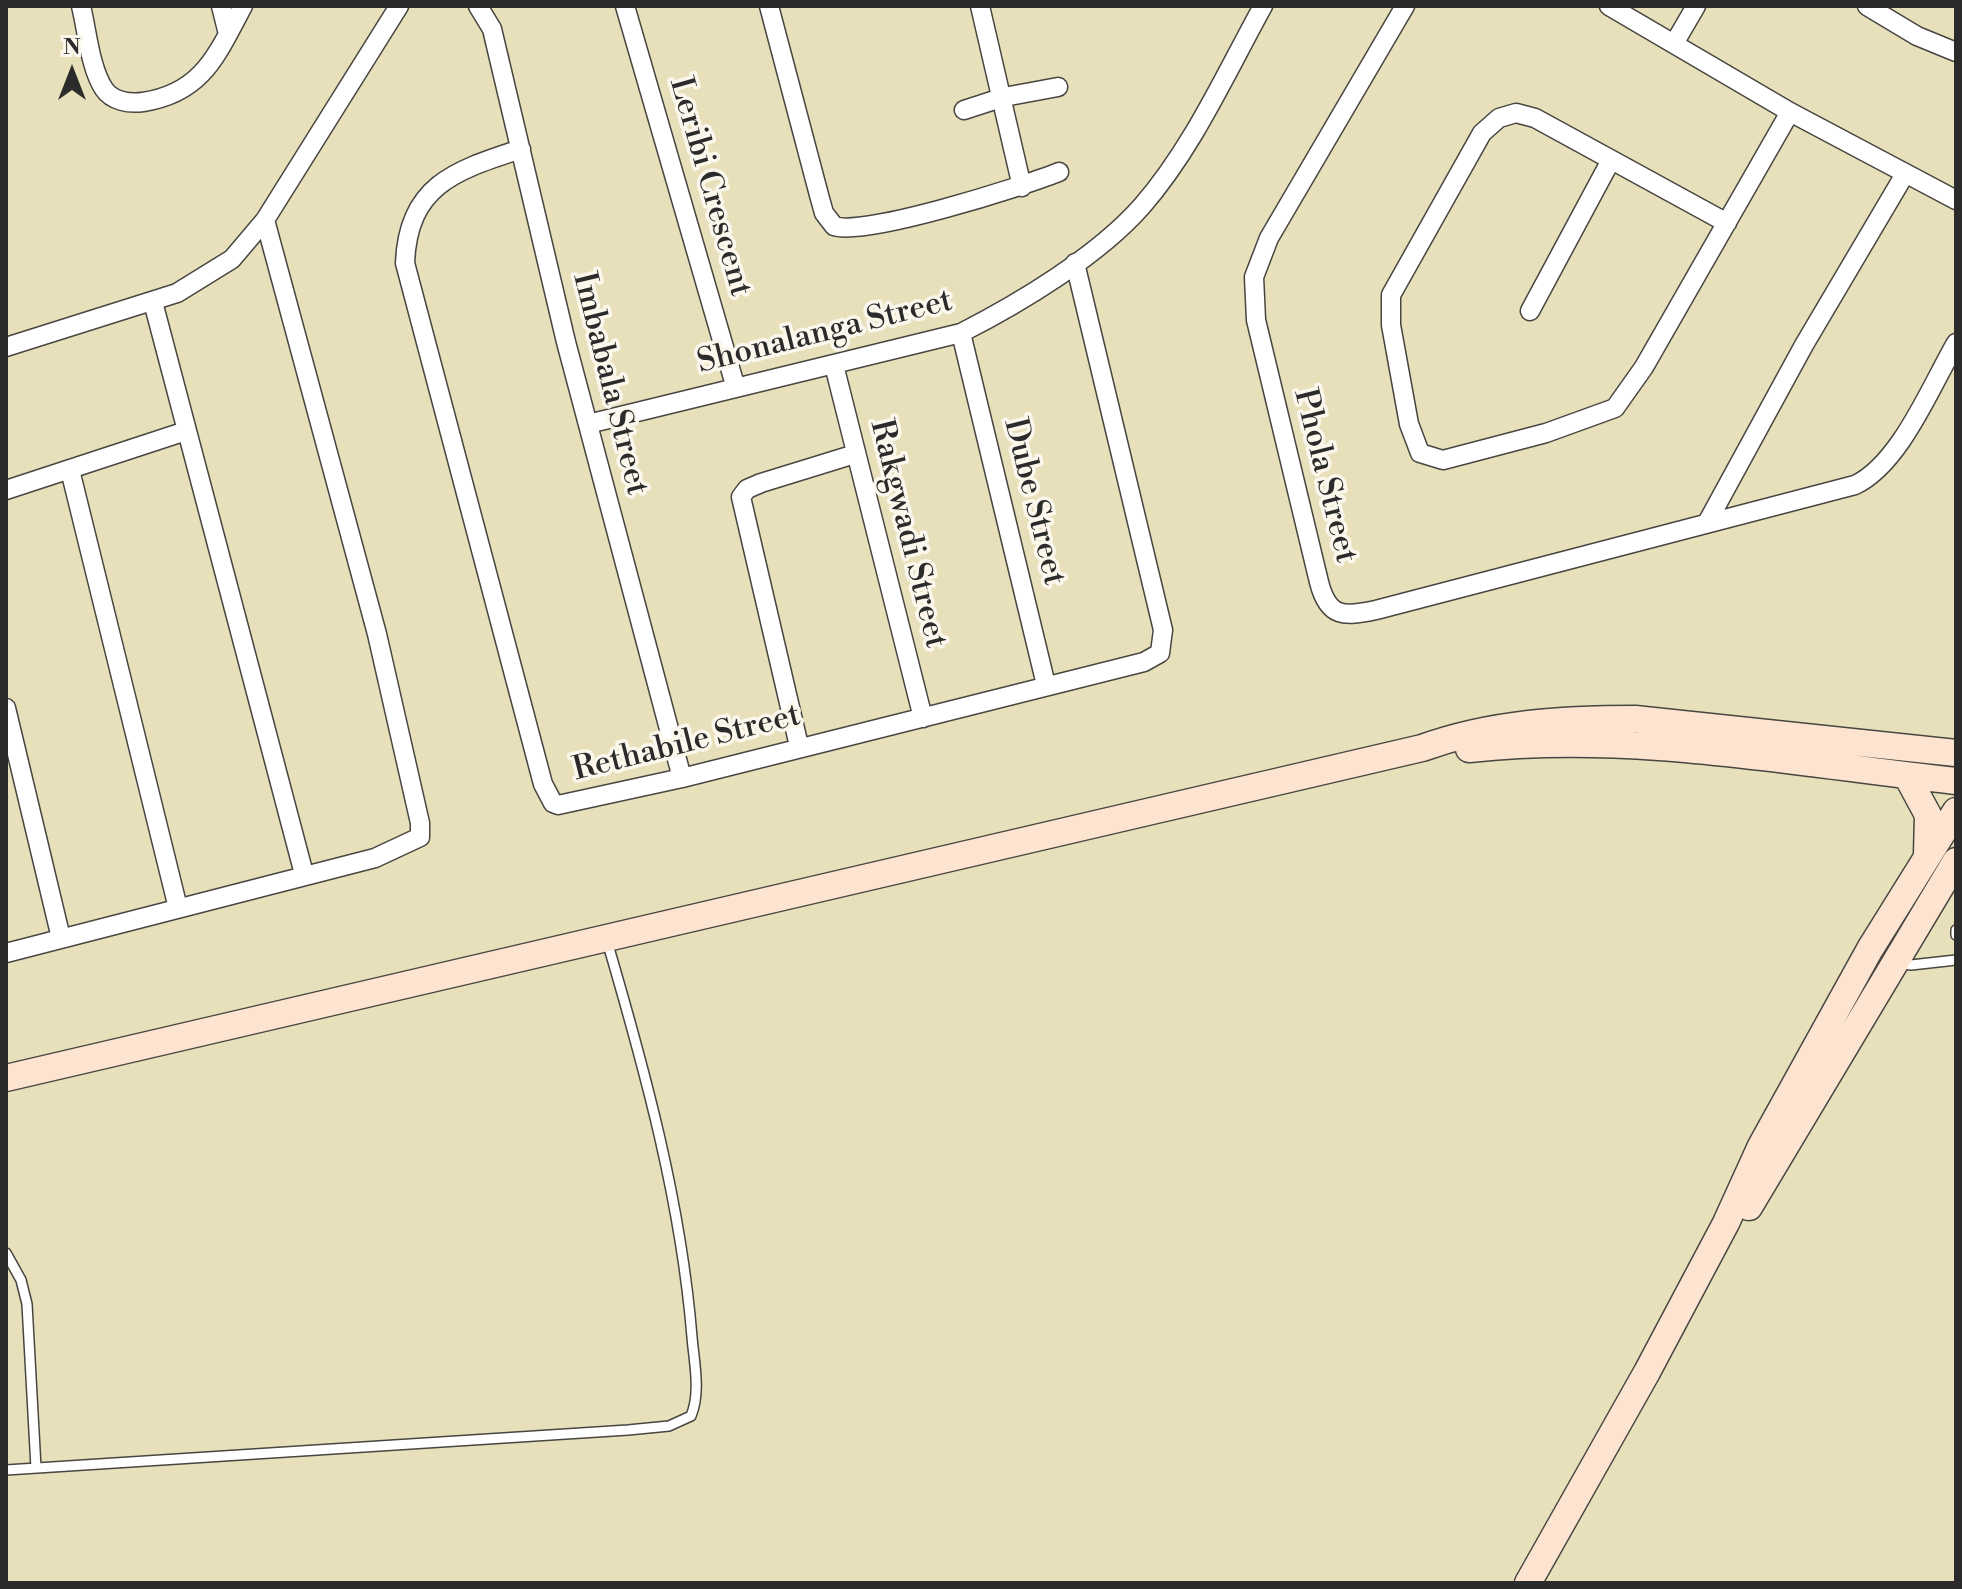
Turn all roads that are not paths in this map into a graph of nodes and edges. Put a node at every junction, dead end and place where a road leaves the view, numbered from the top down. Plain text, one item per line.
1 (81, 6) edge
2 (221, 6) edge
3 (243, 6) edge
4 (399, 6) edge
5 (478, 6) edge
6 (625, 6) edge
7 (769, 6) edge
8 (980, 6) edge
9 (1263, 6) edge
10 (1405, 6) edge
11 (1609, 6) edge
12 (1696, 6) edge
13 (1867, 6) edge
14 (228, 34) junction
15 (1675, 42) junction
16 (1956, 52) edge
17 (1058, 87) dead end
18 (1004, 97) junction
19 (964, 110) dead end
20 (1790, 112) junction
21 (521, 149) junction
22 (1611, 160) junction
23 (1059, 172) dead end
24 (1905, 174) junction
25 (1022, 187) junction
26 (1956, 200) edge
27 (265, 220) junction
28 (1727, 223) junction
29 (1075, 263) junction
30 (153, 302) junction
31 (1530, 311) dead end
32 (961, 333) junction
33 (1956, 343) edge
34 (6, 347) edge
35 (834, 365) junction
36 (735, 385) junction
37 (588, 424) junction
38 (186, 431) junction
39 (855, 454) junction
40 (70, 470) junction
41 (6, 490) edge
42 (1708, 521) junction
43 (1046, 685) junction
44 (6, 708) edge
45 (923, 718) junction
46 (799, 746) junction
47 (1422, 748) junction
48 (1956, 753) edge
49 (1907, 776) junction
50 (682, 778) junction
51 (1956, 781) edge
52 (1956, 811) edge
53 (1927, 858) junction
54 (1956, 861) edge
55 (304, 874) junction
56 (178, 908) junction
57 (61, 938) junction
58 (606, 938) junction
59 (6, 953) edge
60 (1956, 960) edge
61 (1894, 961) junction
62 (6, 1078) edge
63 (1726, 1223) junction
64 (6, 1253) edge
65 (36, 1468) junction
66 (6, 1470) edge
67 (1528, 1583) edge

1 - 14 street
2 - 14 street
3 - 14 street
4 - 27 street
5 - 21 street, Imbabala Street
6 - 36 street, Leribi Crescent
7 - 25 street
8 - 18 street
9 - 29 street, Shonalanga Street
10 - 42 street, Phola Street
11 - 15 street
12 - 15 street
13 - 16 street
15 - 20 street
17 - 18 street
18 - 19 street
18 - 25 street
20 - 24 street
20 - 28 street
21 - 37 street, Imbabala Street
21 - 50 street, Rethabile Street
22 - 28 street
22 - 28 street
22 - 31 street
23 - 25 street
24 - 26 street
24 - 42 street
27 - 30 street
27 - 55 street
29 - 32 street, Shonalanga Street
29 - 43 street, Rethabile Street
30 - 34 street
30 - 38 street
32 - 35 street, Shonalanga Street
32 - 43 street, Dube Street
33 - 42 street, Phola Street
35 - 36 street, Shonalanga Street
35 - 39 street, Rakgwadi Street
36 - 37 street, Shonalanga Street
37 - 50 street, Imbabala Street
38 - 40 street
38 - 55 street
39 - 45 street, Rakgwadi Street
39 - 46 street
40 - 41 street
40 - 56 street
43 - 45 street, Rethabile Street
44 - 57 street
45 - 46 street, Rethabile Street
46 - 50 street, Rethabile Street
47 - 48 main road
47 - 49 main road
47 - 58 main road
49 - 51 main road
49 - 53 main road
52 - 53 main road
53 - 63 main road
54 - 61 main road
55 - 56 street
56 - 57 street
57 - 59 street
58 - 62 main road
58 - 65 lane
60 - 61 lane
61 - 63 main road
63 - 67 main road
64 - 65 lane
65 - 66 lane

